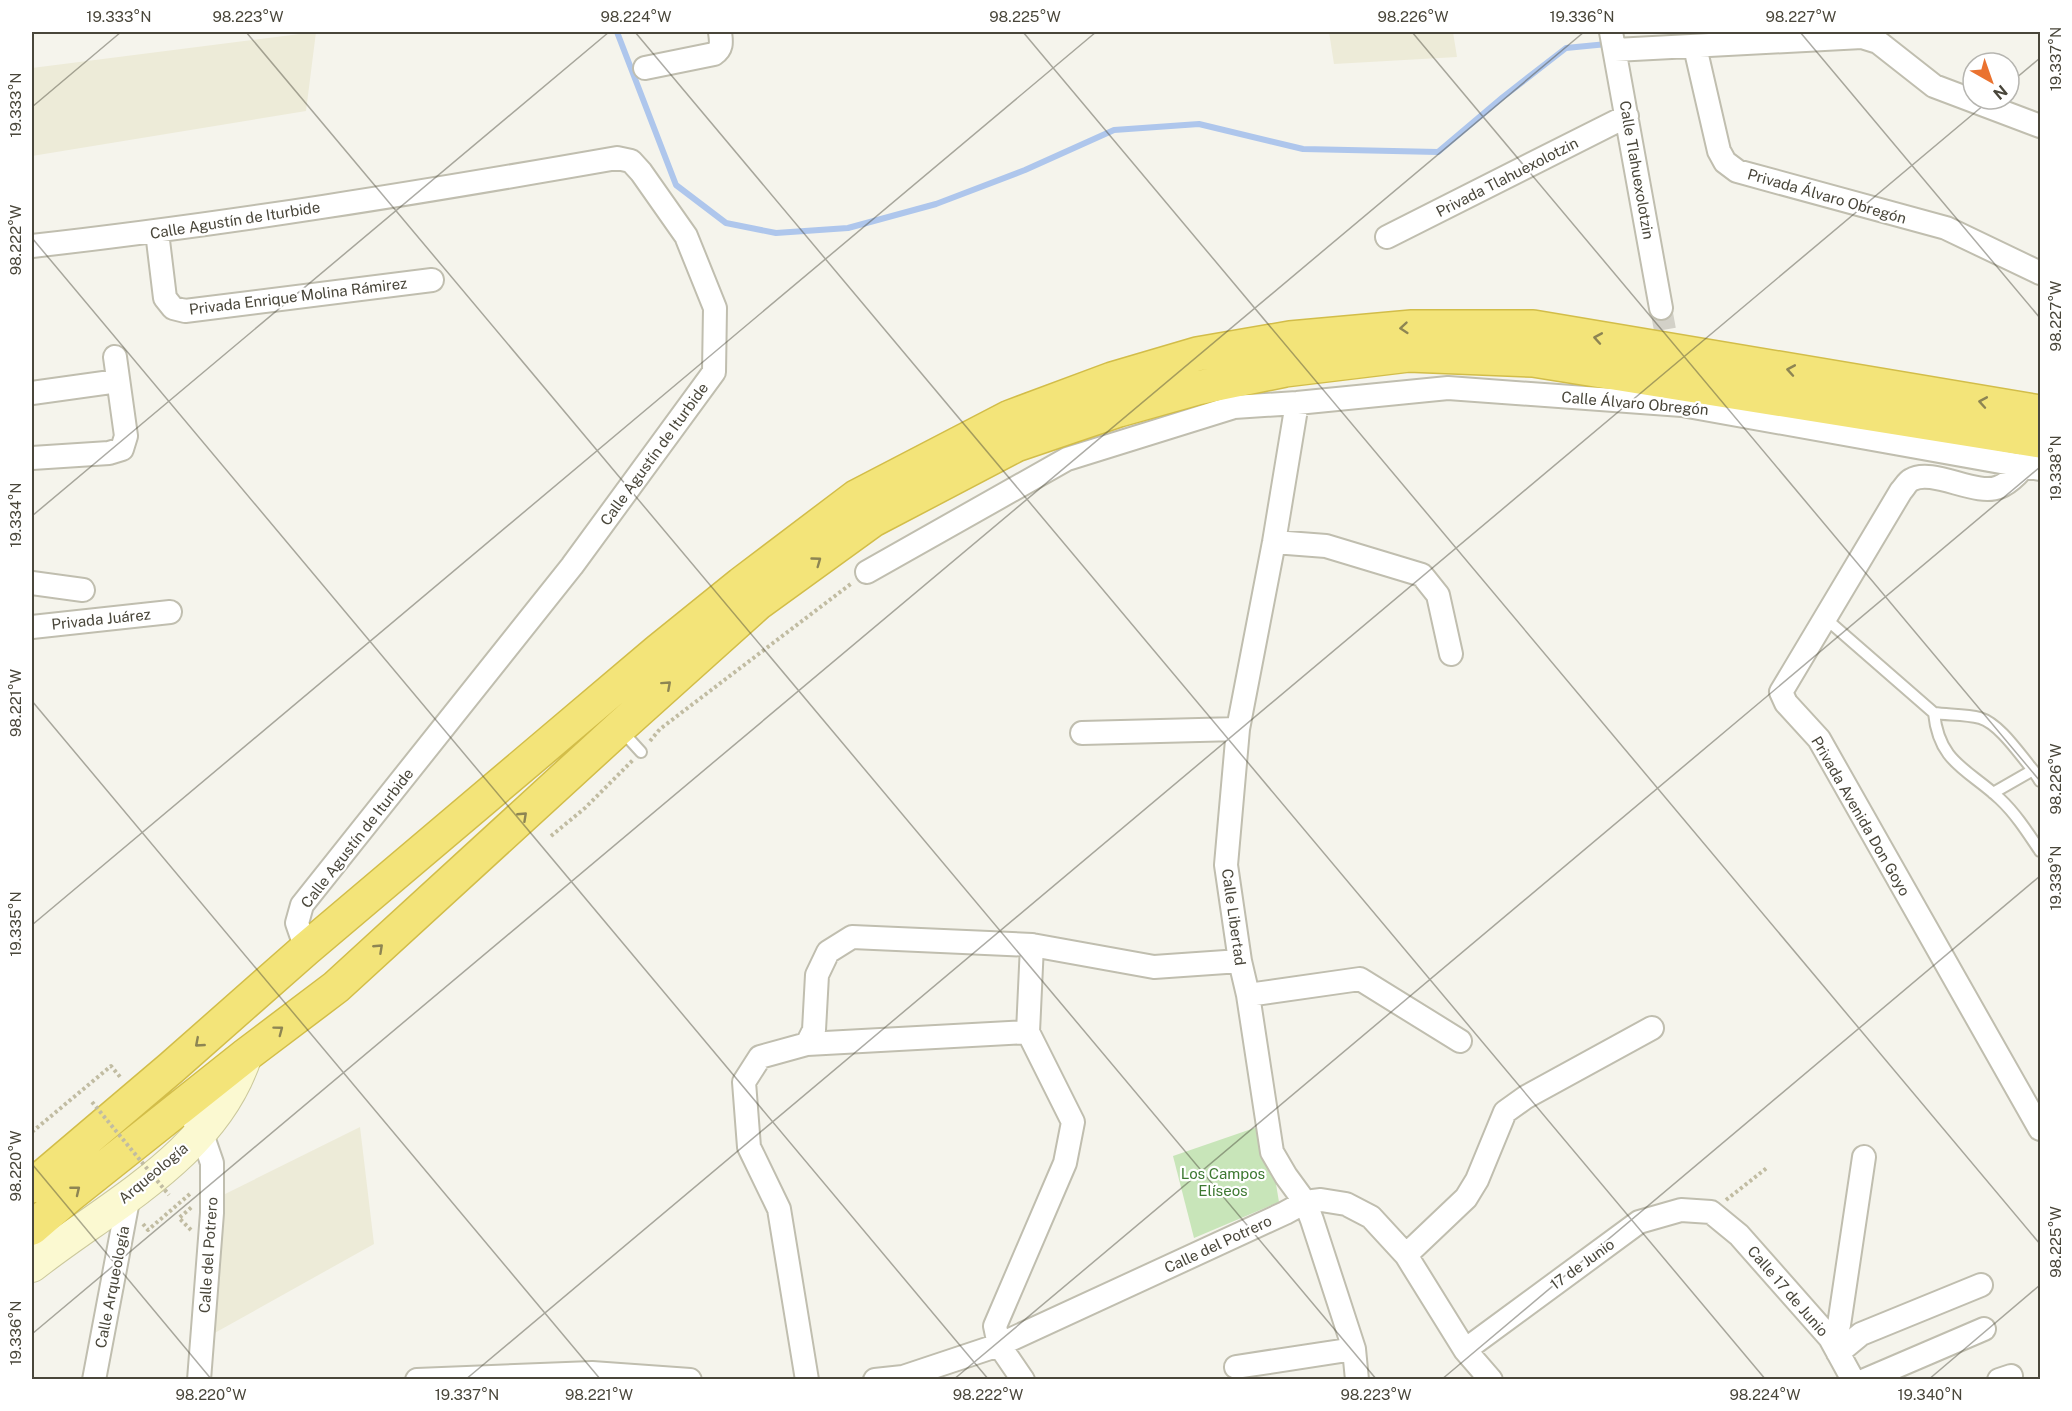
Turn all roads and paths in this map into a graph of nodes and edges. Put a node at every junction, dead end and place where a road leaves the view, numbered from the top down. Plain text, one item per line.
1 (719, 41) edge
2 (1613, 41) edge
3 (1695, 46) junction
4 (645, 68) dead end
5 (1627, 116) junction
6 (2040, 126) edge
7 (157, 232) junction
8 (1387, 237) dead end
9 (32, 246) edge
10 (2040, 273) edge
11 (432, 280) dead end
12 (1661, 308) tunnel mouth
13 (115, 357) dead end
14 (118, 381) junction
15 (32, 393) edge
16 (1297, 404) junction
17 (2040, 412) edge
18 (2040, 448) edge
19 (32, 458) edge
20 (2035, 458) edge
21 (1274, 542) junction
22 (867, 572) joint
23 (32, 583) edge
24 (83, 590) dead end
25 (170, 612) dead end
26 (1825, 618) junction
27 (32, 627) edge
28 (1451, 654) dead end
29 (1934, 713) junction
30 (619, 728) junction
31 (1238, 729) junction
32 (1082, 733) dead end
33 (641, 752) junction
34 (2032, 770) junction
35 (2040, 781) edge
36 (1993, 793) junction
37 (551, 836) dead end
38 (2040, 851) edge
39 (1032, 945) junction
40 (306, 949) junction
41 (1240, 961) junction
42 (1248, 995) junction
43 (1652, 1028) dead end
44 (1028, 1032) junction
45 (1460, 1041) dead end
46 (807, 1044) junction
47 (246, 1055) junction
48 (137, 1097) junction
49 (92, 1102) dead end
50 (183, 1105) junction
51 (2040, 1130) edge
52 (201, 1131) junction
53 (32, 1132) edge
54 (1864, 1157) dead end
55 (1768, 1167) dead end
56 (32, 1186) edge
57 (198, 1188) dead end
58 (162, 1201) dead end
59 (1305, 1202) junction
60 (196, 1203) dead end
61 (134, 1208) junction
62 (1711, 1212) junction
63 (179, 1218) dead end
64 (32, 1228) edge
65 (1406, 1255) junction
66 (32, 1266) edge
67 (1981, 1285) dead end
68 (1984, 1329) dead end
69 (999, 1345) junction
70 (1834, 1346) junction
71 (1354, 1349) junction
72 (1465, 1350) junction
73 (1236, 1367) dead end
74 (94, 1380) edge
75 (198, 1380) edge
76 (417, 1380) edge
77 (690, 1380) edge
78 (807, 1380) edge
79 (875, 1380) edge
80 (1023, 1380) edge
81 (1357, 1380) edge
82 (1491, 1380) edge
83 (1853, 1380) edge
84 (1865, 1380) edge

1 - 4 street
2 - 3 street
2 - 5 street, Calle Tlahuexolotzin
3 - 6 street
3 - 10 street, Privada Álvaro Obregón
5 - 8 street, Privada Tlahuexolotzin
5 - 12 street, Calle Tlahuexolotzin
7 - 9 street, Calle Agustín de Iturbide
7 - 11 street, Privada Enrique Molina Rámirez
7 - 40 street, Calle Agustín de Iturbide
13 - 14 street
14 - 15 street
14 - 19 street
16 - 20 street, Calle Álvaro Obregón
16 - 21 street, Calle Libertad
16 - 22 street, Calle Álvaro Obregón
17 -> 40 highway
18 - 20 street
20 - 26 street, Privada Avenida Don Goyo
30 -> 20 highway
21 - 28 street
21 - 31 street, Calle Libertad
22 - 33 path
23 - 24 street
25 - 27 street, Privada Juárez
26 - 29 lane
26 - 51 street, Privada Avenida Don Goyo
29 - 34 lane
29 - 36 lane
30 - 33 lane
47 -> 30 highway
31 - 32 street
31 - 41 street, Calle Libertad
33 - 37 path
34 - 35 lane
34 - 36 lane
36 - 38 lane
39 - 41 street
39 - 44 street
39 - 46 street
40 -> 48 highway
41 - 42 street, Calle Libertad
42 - 45 street
42 - 59 street, Calle Libertad
43 - 65 street
44 - 46 street
44 - 69 street
46 - 78 street
47 - 50 highway
47 - 52 main road, Arqueología
48 - 53 path
48 - 56 highway
49 - 58 path, bridge
50 - 52 street, Calle del Potrero
64 -> 50 highway
52 - 61 main road, Arqueología
52 - 75 street, Calle del Potrero
54 - 70 street
55 - 62 path
57 - 61 path
59 - 65 street, Calle del Potrero
59 - 69 street, Calle del Potrero
59 - 71 street, Calle Libertad
60 - 63 path
61 - 66 main road, Arqueología
61 - 74 street, Calle Arqueología
62 - 70 street, Calle 17 de Junio
62 - 72 street, 17 de Junio
65 - 72 street, Calle del Potrero
67 - 70 street
68 - 84 street
69 - 79 street, Calle del Potrero
69 - 80 street
70 - 83 street, Calle 17 de Junio
71 - 73 street
71 - 81 street, Calle Libertad
72 - 82 street, Calle del Potrero
76 - 77 street

